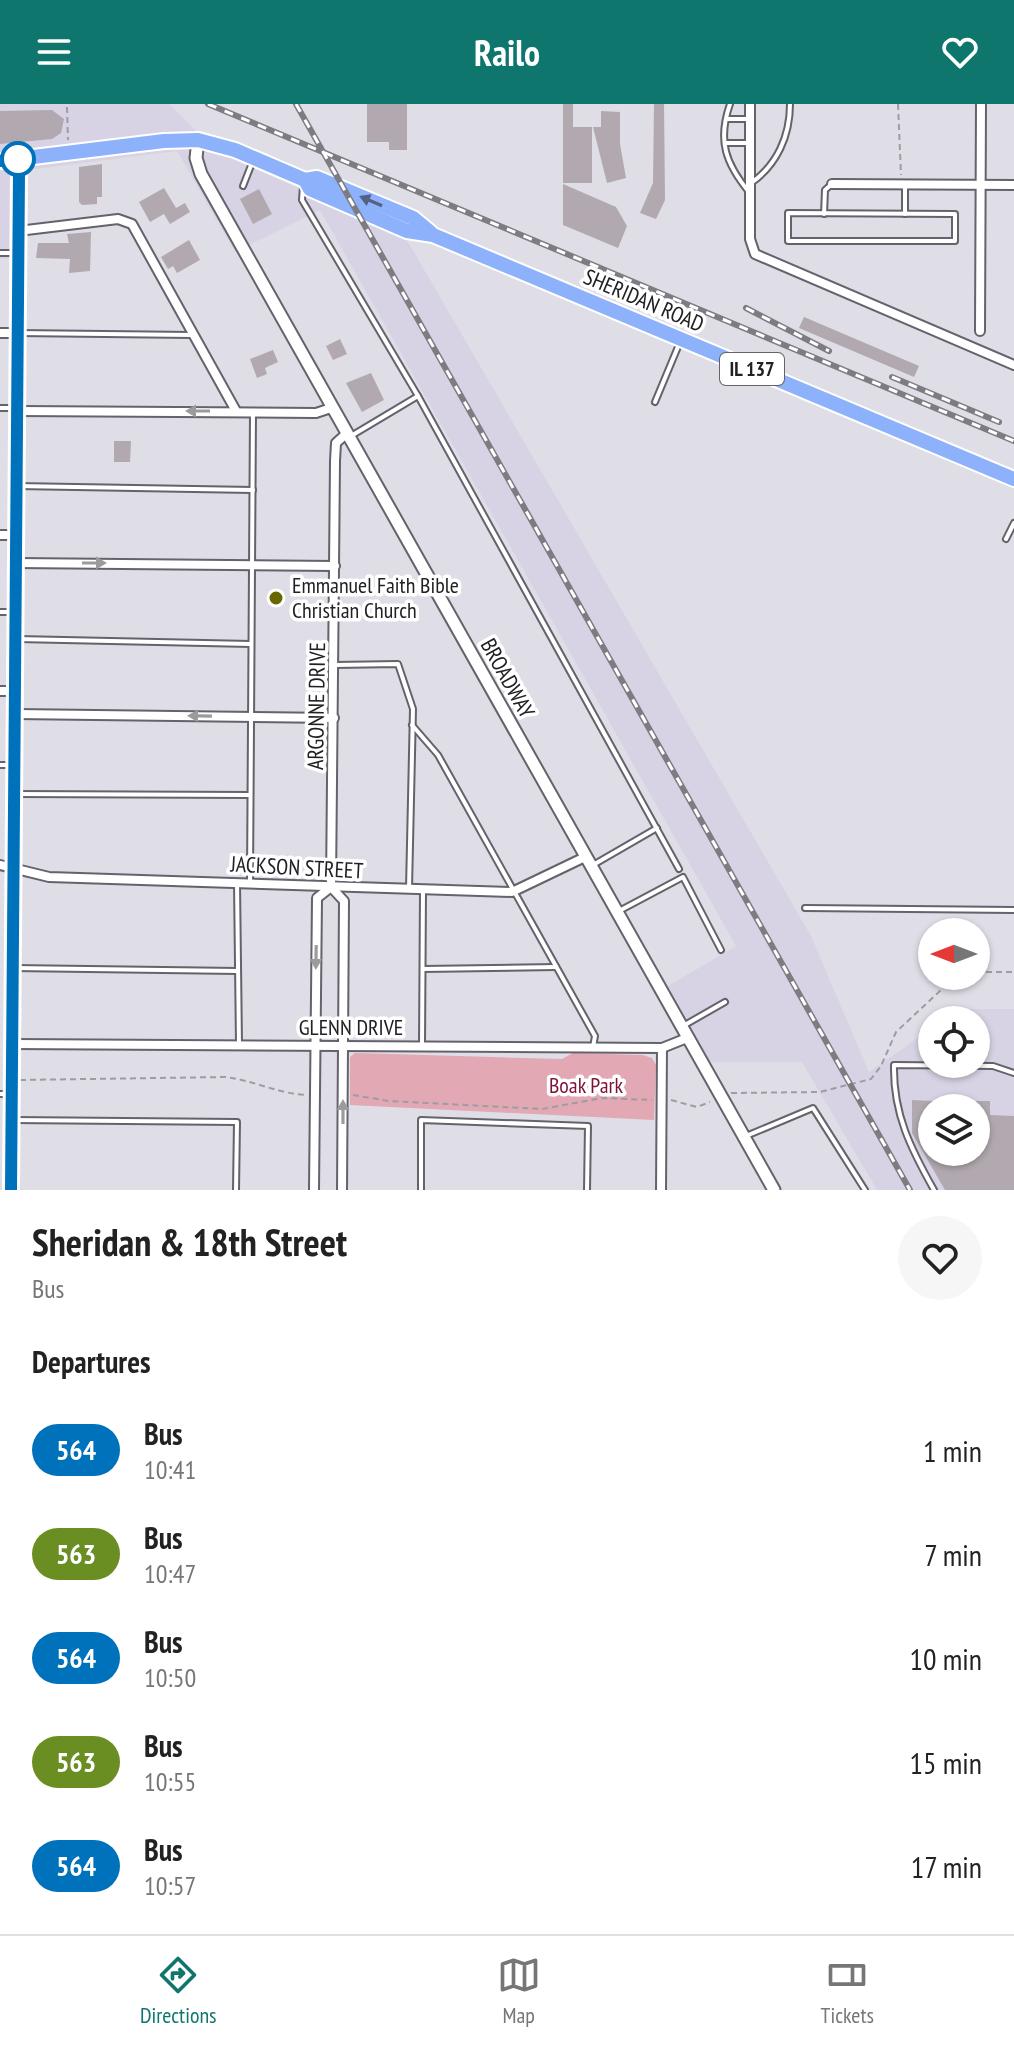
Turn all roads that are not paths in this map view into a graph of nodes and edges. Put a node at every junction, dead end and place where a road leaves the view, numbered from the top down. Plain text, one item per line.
1 (730, 104) edge
2 (750, 104) edge
3 (790, 104) edge
4 (981, 104) edge
5 (727, 119) junction
6 (750, 119) junction
7 (198, 140) junction
8 (725, 143) junction
9 (750, 143) junction
10 (255, 158) junction
11 (18, 159) junction
12 (0, 161) edge
13 (305, 180) junction
14 (751, 183) junction
15 (832, 184) joint
16 (903, 184) junction
17 (980, 185) junction
18 (1014, 185) edge
19 (243, 186) dead end
20 (751, 194) junction
21 (824, 214) junction
22 (905, 214) junction
23 (18, 231) junction
24 (0, 253) edge
25 (18, 253) junction
26 (980, 331) dead end
27 (0, 333) edge
28 (17, 333) junction
29 (194, 335) junction
30 (681, 340) junction
31 (1014, 365) edge
32 (418, 396) junction
33 (655, 402) dead end
34 (0, 408) edge
35 (331, 408) junction
36 (17, 410) junction
37 (236, 411) junction
38 (253, 411) junction
39 (347, 436) junction
40 (1014, 479) edge
41 (16, 486) junction
42 (253, 490) junction
43 (1014, 523) edge
44 (0, 535) edge
45 (16, 535) junction
46 (1006, 539) dead end
47 (16, 563) junction
48 (252, 564) junction
49 (335, 566) junction
50 (0, 612) edge
51 (15, 612) junction
52 (15, 639) junction
53 (251, 644) junction
54 (335, 665) junction
55 (0, 691) edge
56 (15, 691) junction
57 (15, 714) junction
58 (250, 717) junction
59 (334, 718) junction
60 (412, 725) junction
61 (0, 765) edge
62 (14, 765) junction
63 (14, 794) junction
64 (250, 795) junction
65 (657, 828) junction
66 (588, 862) junction
67 (0, 865) edge
68 (14, 869) junction
69 (679, 869) dead end
70 (237, 881) junction
71 (250, 881) junction
72 (331, 887) junction
73 (409, 891) junction
74 (423, 891) junction
75 (512, 892) junction
76 (805, 908) dead end
77 (1014, 910) edge
78 (617, 912) junction
79 (721, 950) dead end
80 (556, 967) junction
81 (13, 968) junction
82 (423, 969) junction
83 (238, 971) junction
84 (725, 1002) dead end
85 (0, 1021) edge
86 (13, 1021) junction
87 (684, 1032) junction
88 (12, 1044) junction
89 (239, 1044) junction
90 (315, 1045) junction
91 (343, 1045) junction
92 (422, 1046) junction
93 (593, 1047) junction
94 (662, 1048) junction
95 (1014, 1073) edge
96 (0, 1094) edge
97 (12, 1094) junction
98 (12, 1120) junction
99 (744, 1137) junction
100 (0, 1171) edge
101 (11, 1171) junction
102 (11, 1190) edge
103 (236, 1190) edge
104 (314, 1190) edge
105 (342, 1190) edge
106 (421, 1190) edge
107 (587, 1190) edge
108 (661, 1190) edge
109 (774, 1190) edge
110 (865, 1190) edge
111 (934, 1190) edge

1 - 5 lane
2 - 6 street
3 - 14 lane
4 - 17 street
5 - 6 lane
5 - 8 lane
6 - 9 street
7 - 10 highway, SHERIDAN ROAD / IL 137
7 - 11 highway, SHERIDAN ROAD / IL 137
7 - 35 street, BROADWAY
8 - 9 lane
8 - 20 lane
9 - 14 street
10 - 13 highway, SHERIDAN ROAD / IL 137
10 - 19 lane
11 - 12 highway, SHERIDAN ROAD / IL 137
11 - 23 street
13 - 30 highway, SHERIDAN ROAD / IL 137
13 - 32 lane
14 - 20 street
15 - 16 street
15 - 21 lane
16 - 17 street
16 - 22 lane
17 - 18 street
17 - 26 street
20 - 31 street
21 - 22 lane
21 - 22 lane
23 - 25 street
23 - 29 street
24 - 25 lane
25 - 28 street
27 - 28 street
28 - 29 lane
28 - 36 street
29 - 37 street
30 - 33 lane
30 - 40 highway, SHERIDAN ROAD / IL 137
32 - 39 lane
32 - 65 lane
34 - 36 lane
35 - 38 street
35 - 39 street, BROADWAY
37 -> 36 street
36 - 41 street
37 - 38 street
38 - 42 lane
39 - 49 street, ARGONNE DRIVE
39 - 66 street, BROADWAY
41 - 42 lane
41 - 45 street
42 - 48 lane
43 - 46 lane
44 - 45 street
45 - 47 street
47 -> 48 street
47 - 51 street
48 - 49 street
48 - 53 lane
49 - 54 street, ARGONNE DRIVE
50 - 51 lane
51 - 52 street
52 - 53 lane
52 - 56 street
53 - 58 lane
54 - 59 street, ARGONNE DRIVE
54 - 60 lane
55 - 56 street
56 - 57 street
58 -> 57 street
57 - 62 street
58 - 59 street
58 - 64 lane
59 - 72 street, ARGONNE DRIVE
60 - 73 lane
60 - 75 lane
61 - 62 lane
62 - 63 street
63 - 64 lane
63 - 68 street
64 - 71 lane
65 - 66 lane
65 - 69 lane
66 - 75 street, JACKSON STREET
66 - 78 street, BROADWAY
67 - 68 street, JACKSON STREET
68 - 70 street, JACKSON STREET
68 - 81 street
70 - 71 street, JACKSON STREET
70 - 83 lane
71 - 72 street, JACKSON STREET
72 - 73 street, JACKSON STREET
72 -> 90 street, ARGONNE DRIVE
72 - 91 street, ARGONNE DRIVE
73 - 74 street, JACKSON STREET
74 - 75 street, JACKSON STREET
74 - 82 lane
75 - 80 lane
76 - 77 lane
78 - 79 lane
78 - 87 street, BROADWAY
80 - 82 lane
80 - 93 lane
81 - 83 lane
81 - 86 street
82 - 92 lane
83 - 89 lane
84 - 87 lane
85 - 86 street
86 - 88 street
87 - 94 street, GLENN DRIVE
87 - 99 street, BROADWAY
88 - 89 street, GLENN DRIVE
88 - 97 street
89 - 90 street, GLENN DRIVE
90 - 91 street, GLENN DRIVE
90 - 104 street, ARGONNE DRIVE
91 - 92 street, GLENN DRIVE
105 -> 91 street, ARGONNE DRIVE
92 - 93 street, GLENN DRIVE
93 - 94 street, GLENN DRIVE
94 - 108 street
95 - 111 lane
96 - 97 lane
97 - 98 street
98 - 101 street
98 - 103 lane
99 - 109 street, BROADWAY
99 - 110 lane
100 - 101 street
101 - 102 street
106 - 107 lane

